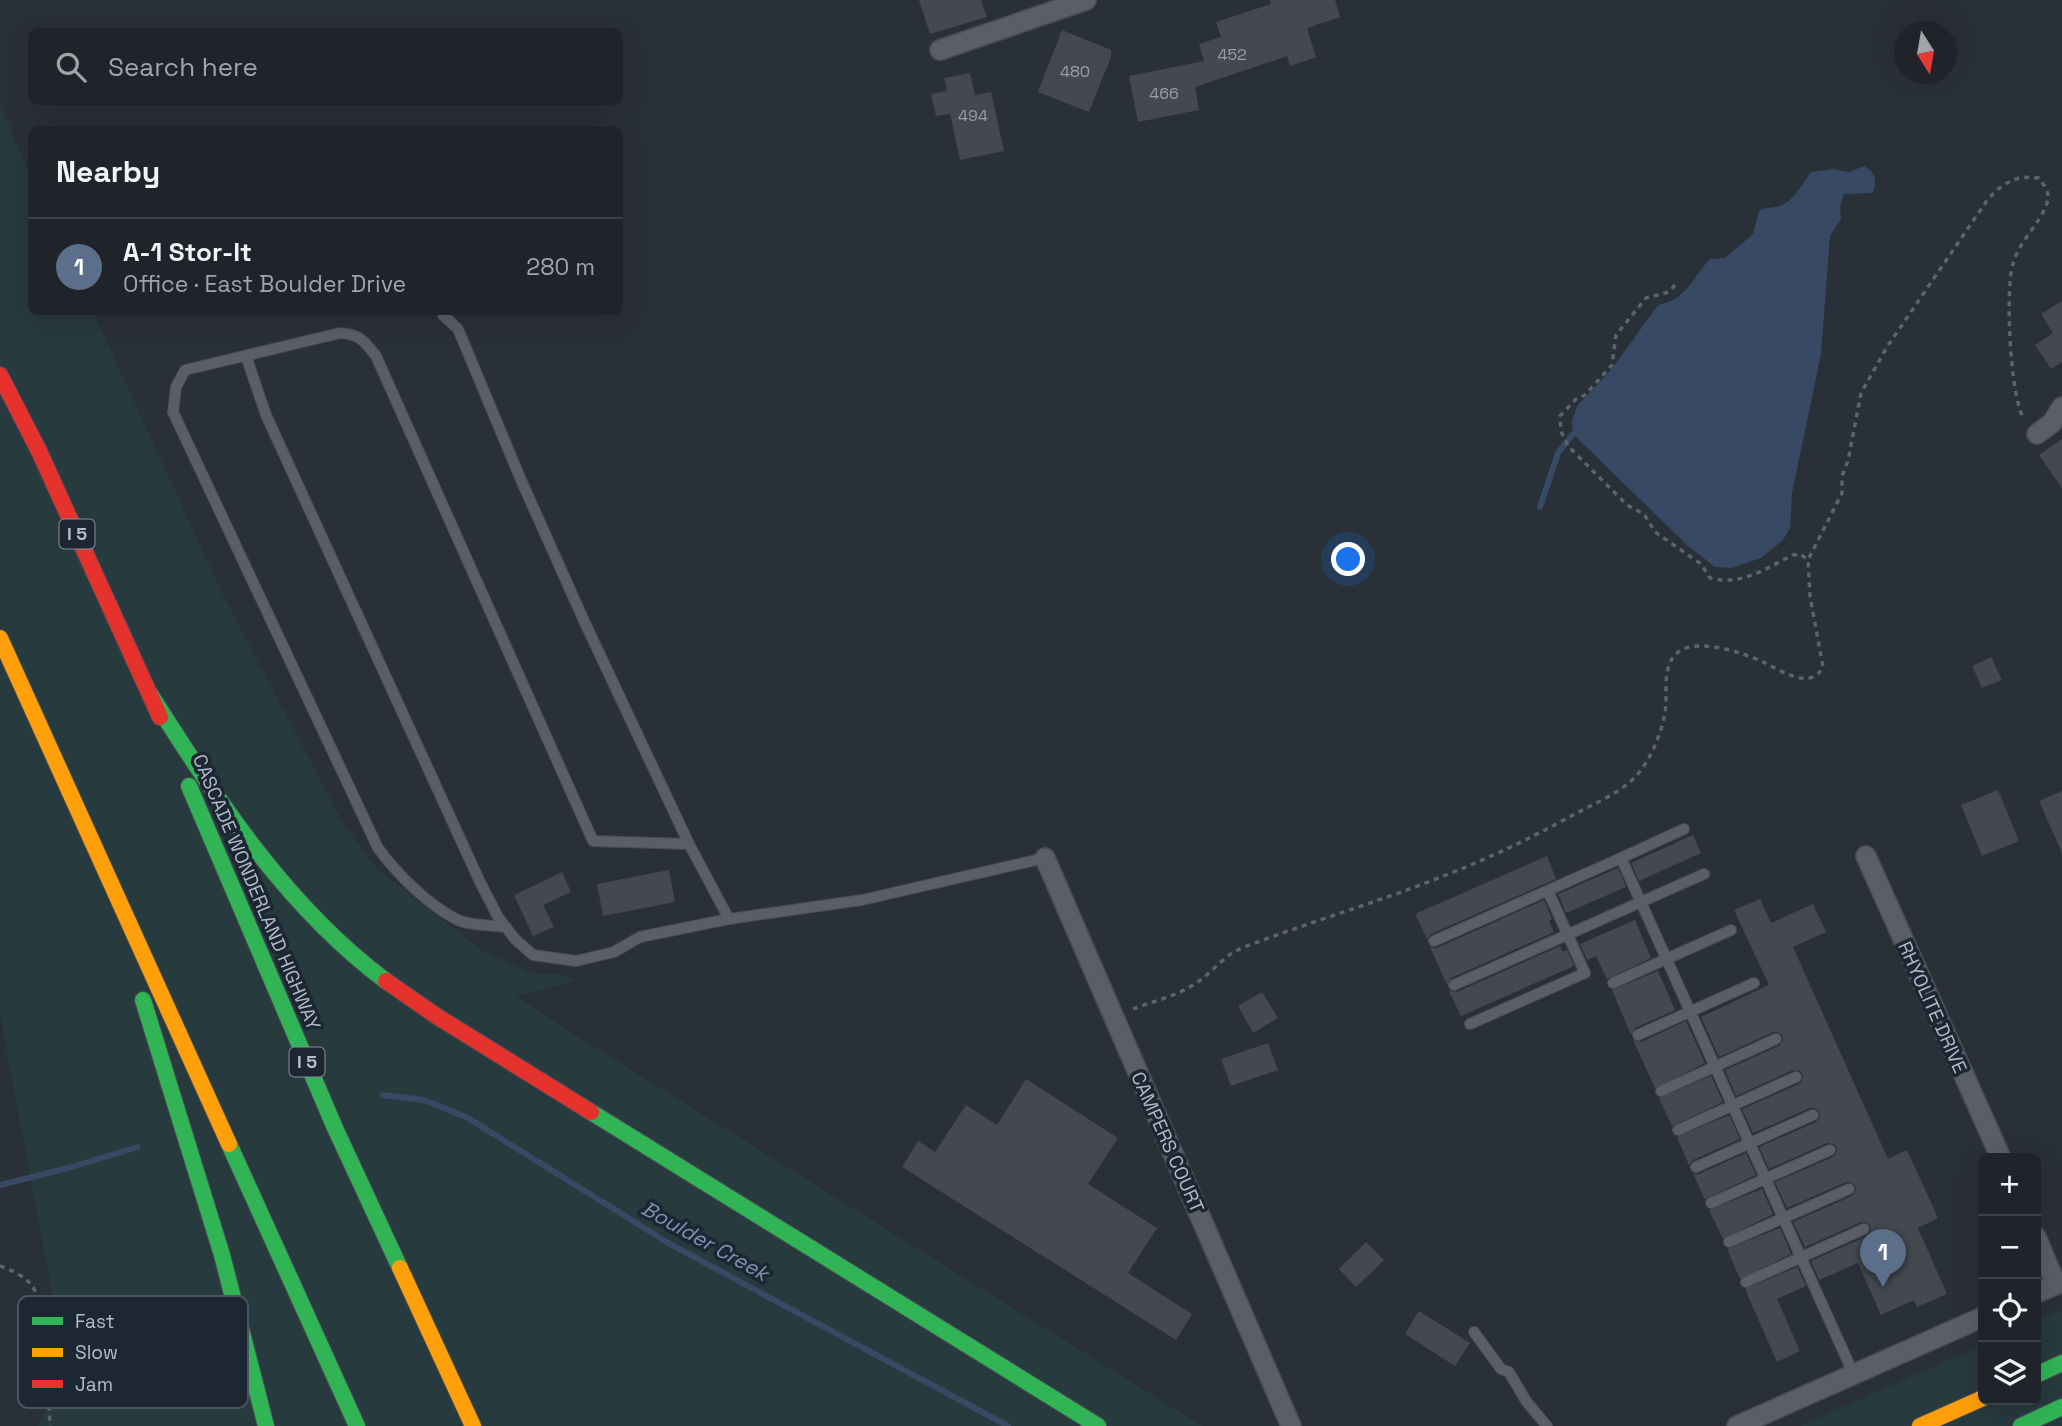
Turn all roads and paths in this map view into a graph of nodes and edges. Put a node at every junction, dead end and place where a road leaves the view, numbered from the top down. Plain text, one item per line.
1 (1086, 0) edge
2 (940, 50) dead end
3 (1675, 285) dead end
4 (443, 315) dead end
5 (246, 356) junction
6 (0, 376) edge
7 (2062, 407) edge
8 (2037, 433) joint
9 (1808, 560) junction
10 (0, 638) edge
11 (150, 694) junction
12 (1684, 829) dead end
13 (689, 844) junction
14 (1866, 856) dead end
15 (1045, 858) joint
16 (1621, 858) junction
17 (102, 861) junction
18 (1704, 874) dead end
19 (1548, 891) junction
20 (1641, 902) junction
21 (729, 919) junction
22 (506, 927) junction
23 (1731, 930) dead end
24 (1567, 935) junction
25 (1434, 941) dead end
26 (1667, 959) junction
27 (1613, 983) dead end
28 (1754, 983) dead end
29 (1454, 985) dead end
30 (1690, 1012) junction
31 (1114, 1017) junction
32 (1470, 1024) dead end
33 (1638, 1035) dead end
34 (1776, 1039) dead end
35 (1715, 1067) junction
36 (1796, 1077) dead end
37 (1661, 1091) dead end
38 (1733, 1105) junction
39 (1813, 1115) dead end
40 (1678, 1130) dead end
41 (1750, 1143) junction
42 (1829, 1150) dead end
43 (1999, 1153) edge
44 (1696, 1167) dead end
45 (1766, 1179) junction
46 (1849, 1189) dead end
47 (1711, 1203) dead end
48 (1783, 1218) junction
49 (1864, 1229) dead end
50 (1728, 1242) dead end
51 (2041, 1247) edge
52 (1801, 1257) junction
53 (0, 1266) edge
54 (1746, 1282) dead end
55 (2059, 1283) edge
56 (2041, 1291) edge
57 (36, 1296) edge
58 (233, 1296) edge
59 (1978, 1319) edge
60 (1474, 1332) dead end
61 (248, 1356) edge
62 (2062, 1363) edge
63 (2041, 1373) edge
64 (1854, 1376) junction
65 (1978, 1400) edge
66 (2062, 1407) edge
67 (49, 1408) edge
68 (50, 1426) edge
69 (266, 1426) edge
70 (357, 1426) edge
71 (473, 1426) edge
72 (1098, 1426) edge
73 (1291, 1426) edge
74 (1547, 1426) edge
75 (1737, 1426) edge
76 (1920, 1426) edge
77 (2021, 1426) edge

1 - 2 street
3 - 9 path
4 - 13 lane
5 - 13 lane
5 - 22 lane
5 - 22 lane
6 - 11 main road, CASCADE WONDERLAND HIGHWAY / I 5
7 - 8 street
8 - 9 path
9 - 31 path
10 - 17 main road
11 - 71 main road, CASCADE WONDERLAND HIGHWAY / I 5
11 - 72 main road
12 - 16 lane
13 - 21 lane
14 - 43 street, RHYOLITE DRIVE
15 - 21 lane
15 - 31 street, CAMPERS COURT
16 - 19 lane
16 - 20 lane
17 - 58 main road
17 - 70 main road
18 - 20 lane
19 - 24 lane
19 - 25 lane
20 - 24 lane
20 - 26 lane
21 - 22 lane
23 - 26 lane
24 - 29 lane
24 - 32 lane
26 - 27 lane
26 - 30 lane
28 - 30 lane
30 - 33 lane
30 - 35 lane
31 - 73 street, CAMPERS COURT
34 - 35 lane
35 - 37 lane
35 - 38 lane
36 - 38 lane
38 - 40 lane
38 - 41 lane
39 - 41 lane
41 - 44 lane
41 - 45 lane
42 - 45 lane
45 - 47 lane
45 - 48 lane
46 - 48 lane
48 - 50 lane
48 - 52 lane
49 - 52 lane
51 - 55 street
52 - 54 lane
52 - 64 lane
53 - 57 path
55 - 56 street
59 - 64 street
60 - 74 lane
61 - 69 main road
62 - 63 main road
64 - 75 street
65 - 76 main road
66 - 77 main road
67 - 68 path

